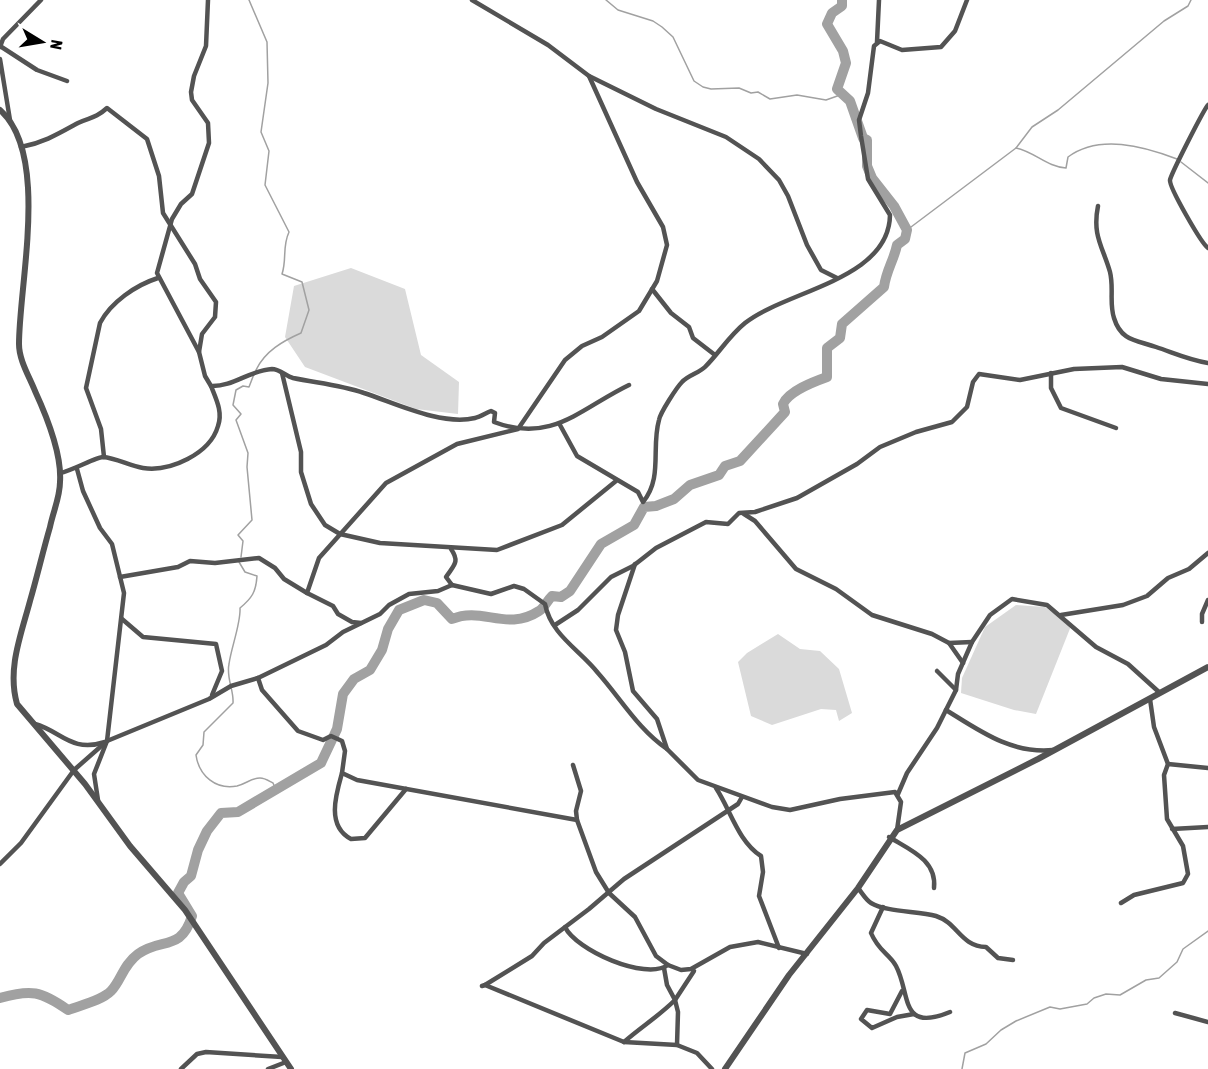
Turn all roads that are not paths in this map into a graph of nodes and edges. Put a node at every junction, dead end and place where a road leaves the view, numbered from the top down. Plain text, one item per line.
1 (41, 0) edge
2 (208, 0) edge
3 (472, 0) edge
4 (879, 0) edge
5 (967, 0) edge
6 (877, 42) junction
7 (0, 47) edge
8 (0, 59) edge
9 (589, 76) junction
10 (67, 81) dead end
11 (1208, 105) edge
12 (0, 110) edge
13 (10, 120) junction
14 (21, 147) junction
15 (1098, 207) dead end
16 (171, 227) junction
17 (1208, 248) edge
18 (158, 278) junction
19 (837, 278) junction
20 (652, 289) junction
21 (200, 352) junction
22 (715, 355) junction
23 (1208, 363) edge
24 (282, 373) junction
25 (1051, 373) junction
26 (1208, 384) edge
27 (629, 385) dead end
28 (211, 386) junction
29 (560, 425) junction
30 (1116, 428) dead end
31 (518, 429) junction
32 (104, 457) junction
33 (77, 469) junction
34 (60, 473) junction
35 (616, 481) junction
36 (739, 513) junction
37 (340, 534) junction
38 (451, 549) junction
39 (1208, 553) edge
40 (636, 562) junction
41 (120, 577) junction
42 (452, 585) junction
43 (307, 593) junction
44 (1208, 600) edge
45 (1061, 615) junction
46 (122, 619) junction
47 (1202, 622) dead end
48 (361, 623) junction
49 (555, 625) junction
50 (972, 642) junction
51 (949, 643) junction
52 (963, 663) junction
53 (1208, 667) edge
54 (938, 671) dead end
55 (258, 678) junction
56 (956, 690) junction
57 (1160, 693) junction
58 (209, 699) junction
59 (1150, 699) junction
60 (946, 710) junction
61 (34, 723) junction
62 (107, 741) junction
63 (667, 749) junction
64 (1057, 749) junction
65 (1168, 764) junction
66 (573, 765) dead end
67 (1208, 768) edge
68 (74, 771) junction
69 (342, 773) junction
70 (715, 787) junction
71 (405, 789) junction
72 (898, 794) junction
73 (742, 797) junction
74 (729, 808) junction
75 (101, 809) junction
76 (577, 820) junction
77 (1208, 827) edge
78 (1172, 829) junction
79 (897, 830) junction
80 (890, 837) junction
81 (0, 864) edge
82 (858, 888) junction
83 (934, 888) dead end
84 (609, 893) junction
85 (1121, 903) dead end
86 (883, 907) junction
87 (566, 927) junction
88 (779, 948) junction
89 (807, 954) junction
90 (1013, 960) dead end
91 (666, 967) junction
92 (694, 971) dead end
93 (903, 989) junction
94 (675, 1000) junction
95 (950, 1012) dead end
96 (1175, 1013) dead end
97 (890, 1014) junction
98 (914, 1014) junction
99 (1208, 1022) edge
100 (887, 1023) junction
101 (624, 1042) junction
102 (677, 1045) junction
103 (284, 1059) junction
104 (180, 1069) edge
105 (268, 1069) edge
106 (291, 1069) edge
107 (712, 1069) edge
108 (725, 1069) edge

1 - 7 street
2 - 16 street
3 - 9 street
4 - 6 street
5 - 6 street
6 - 19 street
7 - 10 street
8 - 13 street
9 - 19 street
9 - 20 street
11 - 17 street
12 - 13 street
13 - 14 street
14 - 16 street
14 - 34 street
15 - 23 street
16 - 18 street
16 - 21 street
18 - 21 street
18 - 32 street
19 - 22 street
20 - 22 street
20 - 31 street
21 - 28 street
22 - 35 street
24 - 28 street
24 - 31 street
24 - 37 street
25 - 26 street
25 - 30 street
25 - 36 street
27 - 29 street
28 - 32 street
29 - 31 street
29 - 35 street
31 - 37 street
32 - 33 street
33 - 34 street
33 - 41 street
34 - 61 street
35 - 38 street
36 - 40 street
36 - 51 street
37 - 38 street
37 - 43 street
38 - 42 street
39 - 45 street
40 - 49 street
40 - 63 street
41 - 43 street
41 - 46 street
42 - 48 street
42 - 49 street
43 - 48 street
44 - 47 street
45 - 50 street
45 - 57 street
46 - 58 street
46 - 62 street
48 - 55 street
49 - 63 street
50 - 51 street
50 - 52 street
51 - 52 street
52 - 56 street
53 - 57 street
54 - 56 street
55 - 58 street
55 - 69 street
56 - 60 street
57 - 59 street
58 - 62 street
59 - 64 street
59 - 65 street
60 - 64 street
60 - 72 street
61 - 62 street
61 - 68 street
62 - 68 street
62 - 75 street
63 - 70 street
64 - 79 street
65 - 67 street
65 - 78 street
66 - 76 street
68 - 75 street
68 - 81 street
69 - 71 street
69 - 71 street
70 - 73 street
70 - 74 street
71 - 76 street
72 - 73 street
72 - 79 street
73 - 74 street
74 - 84 street
74 - 88 street
75 - 103 street
76 - 84 street
77 - 78 street
78 - 85 street
79 - 80 street
80 - 82 street
80 - 83 street
82 - 86 street
82 - 89 street
84 - 87 street
84 - 91 street
86 - 90 street
86 - 93 street
87 - 91 street
87 - 101 street
88 - 89 street
88 - 91 street
89 - 108 street
91 - 94 street
92 - 94 street
93 - 97 street
93 - 98 street
94 - 101 street
94 - 102 street
95 - 98 street
96 - 99 street
97 - 100 street
97 - 100 street
98 - 100 street
101 - 102 street
102 - 107 street
103 - 104 street
103 - 105 street
103 - 106 street

